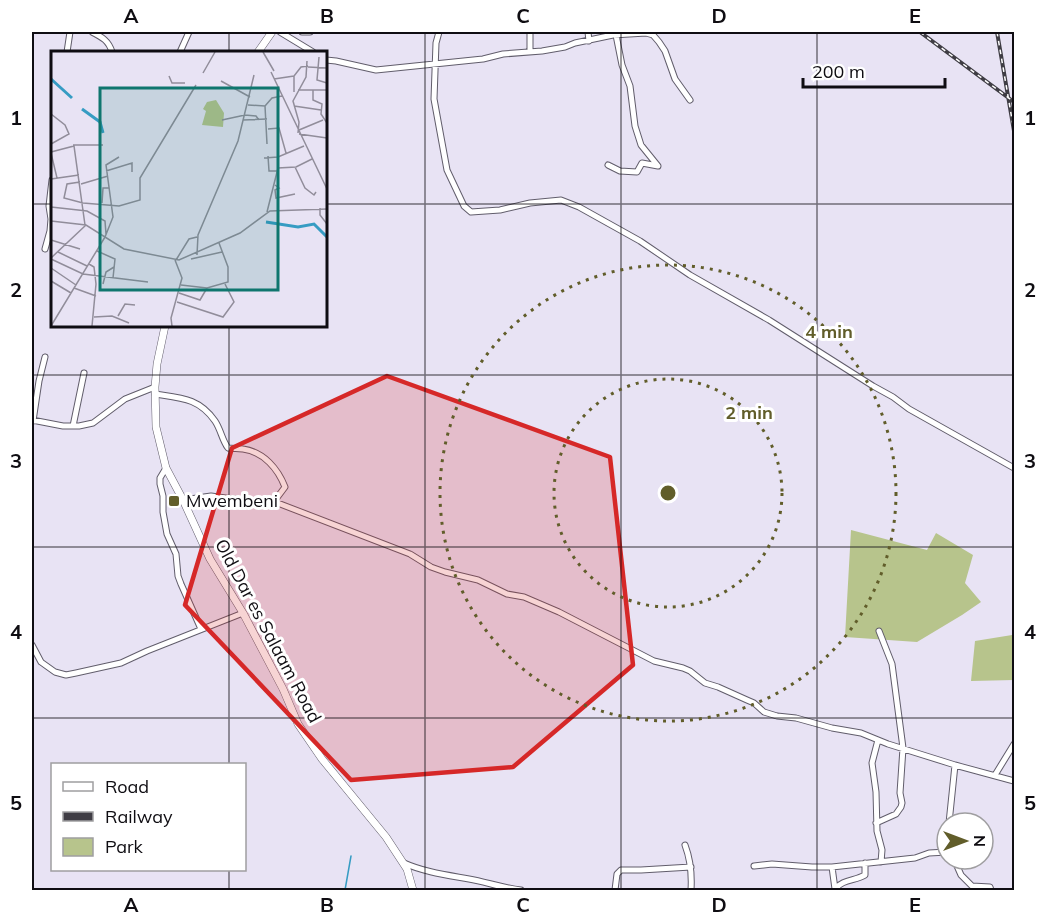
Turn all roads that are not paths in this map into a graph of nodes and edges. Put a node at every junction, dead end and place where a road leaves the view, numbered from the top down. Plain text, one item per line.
1 (70, 32) edge
2 (92, 32) edge
3 (189, 32) edge
4 (272, 32) edge
5 (283, 32) edge
6 (302, 32) edge
7 (310, 32) edge
8 (439, 32) edge
9 (530, 32) edge
10 (588, 32) edge
11 (616, 35) junction
12 (590, 41) junction
13 (67, 51) edge
14 (112, 51) edge
15 (180, 51) edge
16 (259, 51) edge
17 (312, 51) edge
18 (530, 51) junction
19 (327, 60) edge
20 (436, 64) junction
21 (690, 100) dead end
22 (608, 165) dead end
23 (51, 193) edge
24 (51, 219) edge
25 (51, 219) edge
26 (45, 249) dead end
27 (165, 327) edge
28 (45, 357) dead end
29 (84, 373) dead end
30 (155, 391) junction
31 (32, 420) edge
32 (73, 426) junction
33 (166, 468) junction
34 (1014, 468) edge
35 (183, 500) junction
36 (275, 502) junction
37 (243, 613) junction
38 (201, 629) junction
39 (879, 631) dead end
40 (32, 647) edge
41 (879, 740) junction
42 (1014, 744) edge
43 (903, 748) junction
44 (955, 765) junction
45 (995, 775) junction
46 (1014, 781) edge
47 (950, 811) edge
48 (876, 823) junction
49 (685, 845) dead end
50 (935, 853) edge
51 (881, 862) junction
52 (404, 863) junction
53 (866, 863) junction
54 (754, 866) dead end
55 (691, 867) junction
56 (832, 867) junction
57 (959, 871) edge
58 (835, 890) edge
59 (413, 891) edge
60 (520, 891) edge
61 (615, 891) edge
62 (691, 891) edge
63 (991, 891) edge

1 - 13 street
2 - 14 street
3 - 15 street
4 - 16 street
5 - 17 street
6 - 7 street
8 - 20 street
9 - 18 street
10 - 12 street
11 - 12 street
11 - 21 street
11 - 22 street
12 - 18 street
18 - 20 street
19 - 20 street
20 - 34 street
23 - 24 street
25 - 26 street
27 - 30 street, Old Dar es Salaam Road
28 - 31 street
29 - 32 street
30 - 32 street
30 - 33 street, Old Dar es Salaam Road
30 - 36 street
31 - 32 street
33 - 35 street, Old Dar es Salaam Road
33 - 38 street
35 - 36 street
35 - 37 street, Old Dar es Salaam Road
36 - 41 street
37 - 38 street
37 - 52 street, Old Dar es Salaam Road
38 - 40 street
39 - 43 street
41 - 43 street
41 - 48 street
42 - 45 street
43 - 44 street
43 - 48 street
44 - 45 street
44 - 47 street
45 - 46 street
48 - 51 street
49 - 55 street
50 - 51 street
51 - 53 street
52 - 59 street, Old Dar es Salaam Road
52 - 60 street
53 - 56 street
53 - 58 street
54 - 56 street
55 - 61 street
55 - 62 street
56 - 58 street
57 - 63 street

